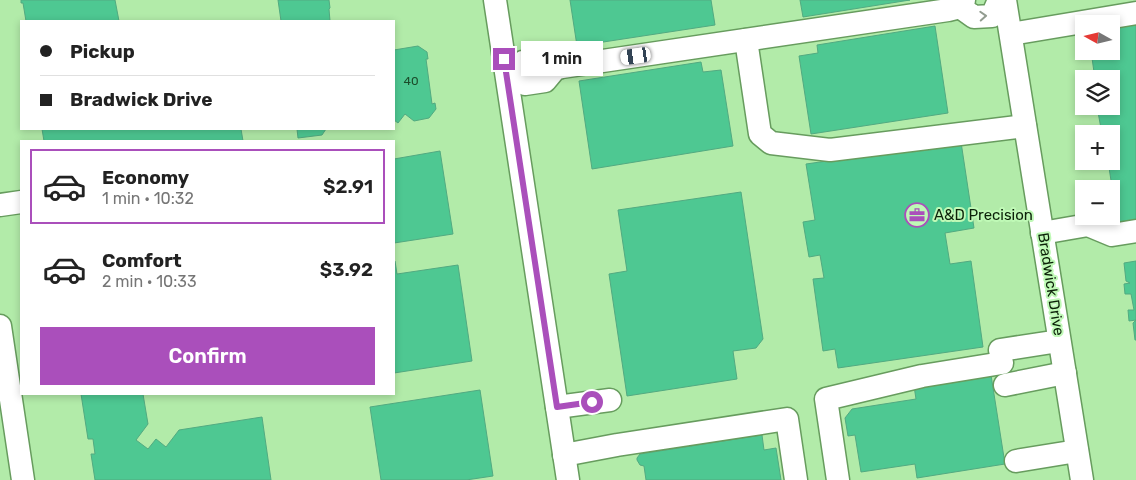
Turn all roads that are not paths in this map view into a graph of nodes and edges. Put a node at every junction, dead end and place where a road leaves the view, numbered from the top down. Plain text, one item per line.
1 (495, 0) edge
2 (1002, 1) edge
3 (962, 4) edge
4 (1136, 13) edge
5 (1011, 34) junction
6 (746, 40) junction
7 (511, 75) junction
8 (1025, 126) junction
9 (20, 202) edge
10 (0, 205) edge
11 (1136, 231) edge
12 (1042, 233) junction
13 (0, 330) edge
14 (1060, 341) junction
15 (1002, 366) junction
16 (1065, 373) junction
17 (610, 400) dead end
18 (557, 407) junction
19 (1077, 451) junction
20 (564, 455) junction
21 (1016, 461) dead end
22 (23, 480) edge
23 (568, 480) edge
24 (796, 480) edge
25 (838, 480) edge
26 (1082, 480) edge

1 - 7 street
3 -> 2 street
2 - 5 street, Bradwick Drive
3 - 6 street
4 - 5 street
5 - 8 street, Bradwick Drive
6 - 7 street
6 - 8 street
7 - 18 street
8 - 12 street, Bradwick Drive
9 - 10 street
11 - 12 street
12 - 14 street, Bradwick Drive
13 - 22 street
14 - 15 street
14 - 16 street, Bradwick Drive
15 - 16 street
15 - 25 street
16 - 19 street, Bradwick Drive
17 - 18 street
18 - 20 street
19 - 21 street
19 - 26 street, Bradwick Drive
20 - 23 street
20 - 24 street

